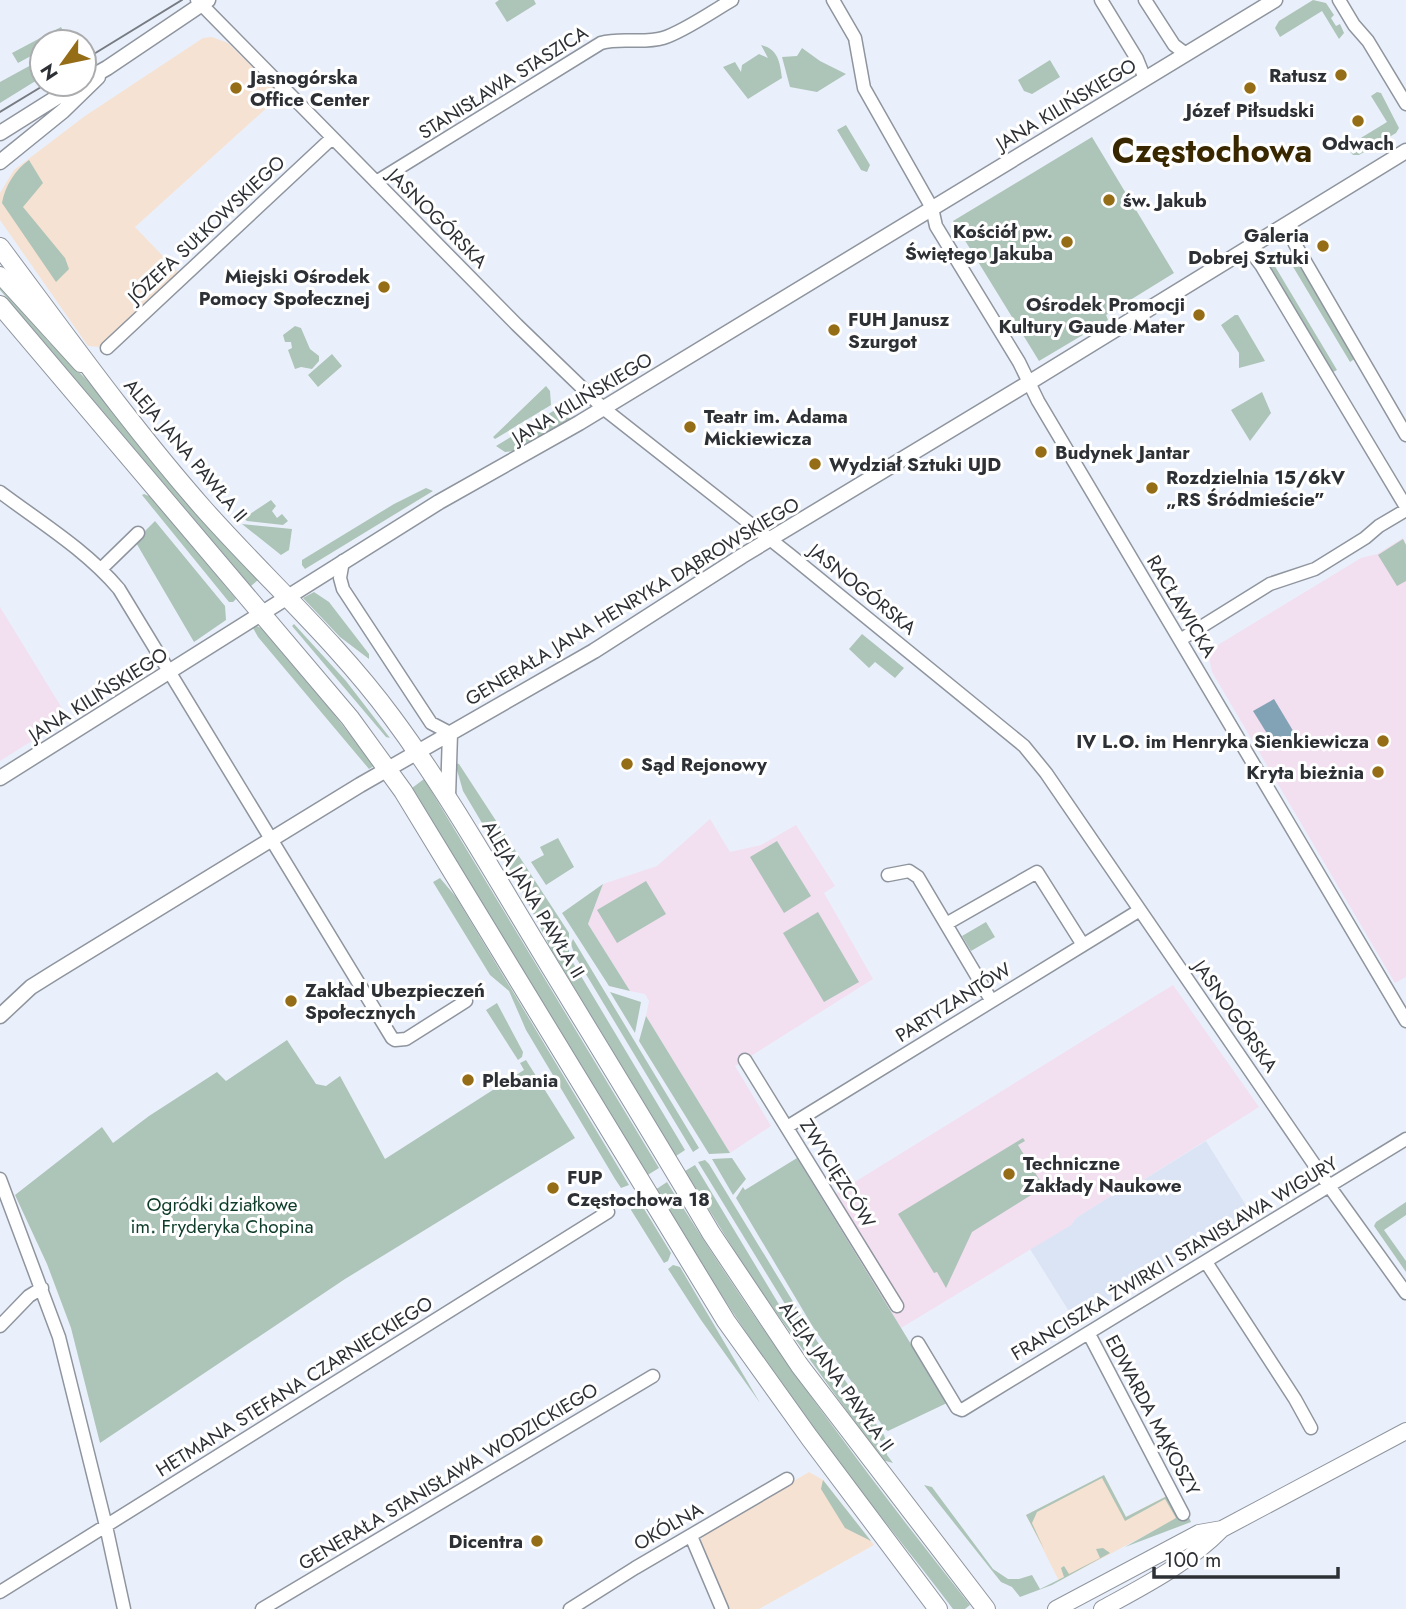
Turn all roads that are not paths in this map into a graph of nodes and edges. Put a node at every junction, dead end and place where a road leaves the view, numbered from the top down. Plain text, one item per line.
1 (732, 0) edge
2 (833, 0) edge
3 (1101, 0) edge
4 (1145, 0) edge
5 (1275, 0) edge
6 (1339, 0) edge
7 (202, 2) edge
8 (1186, 54) junction
9 (107, 68) junction
10 (98, 73) edge
11 (1145, 79) junction
12 (56, 98) edge
13 (1406, 104) edge
14 (0, 133) edge
15 (332, 138) junction
16 (1406, 151) edge
17 (0, 162) edge
18 (376, 183) junction
19 (932, 208) junction
20 (1287, 224) junction
21 (0, 247) edge
22 (1248, 248) junction
23 (0, 275) edge
24 (0, 305) edge
25 (107, 348) dead end
26 (1030, 383) junction
27 (110, 393) junction
28 (603, 408) junction
29 (1406, 435) edge
30 (0, 492) edge
31 (1406, 508) edge
32 (138, 534) dead end
33 (769, 540) junction
34 (344, 561) junction
35 (101, 569) junction
36 (288, 596) junction
37 (261, 613) junction
38 (1180, 640) junction
39 (169, 673) junction
40 (450, 733) junction
41 (417, 752) junction
42 (387, 769) junction
43 (0, 778) edge
44 (448, 797) junction
45 (271, 841) junction
46 (888, 875) dead end
47 (1140, 910) junction
48 (946, 924) junction
49 (1083, 944) junction
50 (466, 1000) dead end
51 (991, 1000) junction
52 (0, 1016) edge
53 (1406, 1021) edge
54 (745, 1060) dead end
55 (787, 1127) junction
56 (1406, 1139) edge
57 (0, 1179) edge
58 (1329, 1186) junction
59 (608, 1212) dead end
60 (1206, 1262) junction
61 (42, 1288) junction
62 (1406, 1293) edge
63 (897, 1306) dead end
64 (0, 1326) edge
65 (1089, 1334) junction
66 (918, 1343) dead end
67 (653, 1376) dead end
68 (1311, 1427) dead end
69 (1406, 1431) edge
70 (787, 1479) dead end
71 (1183, 1514) dead end
72 (106, 1526) junction
73 (1222, 1529) junction
74 (691, 1536) junction
75 (0, 1592) edge
76 (124, 1609) edge
77 (262, 1609) edge
78 (570, 1609) edge
79 (722, 1609) edge
80 (938, 1609) edge
81 (986, 1609) edge
82 (1056, 1609) edge
83 (1102, 1609) edge

1 - 18 street, STANISŁAWA STASZICA
2 - 19 street, RACŁAWICKA
3 - 11 street
4 - 8 street
5 - 8 street, JANA KILIŃSKIEGO
6 - 13 street
7 - 9 street
7 - 15 street, JASNOGÓRSKA
8 - 11 street, JANA KILIŃSKIEGO
9 - 10 street
9 - 17 street
11 - 19 street, JANA KILIŃSKIEGO
12 - 14 street
15 - 18 street, JASNOGÓRSKA
15 - 25 street, JÓZEFA SUŁKOWSKIEGO
16 - 20 street, GENERAŁA JANA HENRYKA DĄBROWSKIEGO
18 - 28 street, JASNOGÓRSKA
19 - 26 street, RACŁAWICKA
19 - 28 street, JANA KILIŃSKIEGO
20 - 22 street, GENERAŁA JANA HENRYKA DĄBROWSKIEGO
20 - 29 street
21 - 27 main road, ALEJA JANA PAWŁA II
22 - 26 street, GENERAŁA JANA HENRYKA DĄBROWSKIEGO
22 - 31 street
23 - 27 main road
24 - 37 main road
26 - 33 street, GENERAŁA JANA HENRYKA DĄBROWSKIEGO
26 - 38 street, RACŁAWICKA
27 - 36 main road, ALEJA JANA PAWŁA II
28 - 33 street, JASNOGÓRSKA
28 - 34 street, JANA KILIŃSKIEGO
30 - 35 street
31 - 38 street
32 - 35 street
33 - 40 street, GENERAŁA JANA HENRYKA DĄBROWSKIEGO
33 - 47 street, JASNOGÓRSKA
34 - 36 street, JANA KILIŃSKIEGO
34 - 40 street
35 - 39 street
36 - 37 street, JANA KILIŃSKIEGO
36 - 41 main road, ALEJA JANA PAWŁA II
37 - 39 street, JANA KILIŃSKIEGO
37 - 42 main road
38 - 53 street, RACŁAWICKA
39 - 43 street, JANA KILIŃSKIEGO
39 - 45 street
40 - 41 street, GENERAŁA JANA HENRYKA DĄBROWSKIEGO
40 - 44 street
41 - 42 street, GENERAŁA JANA HENRYKA DĄBROWSKIEGO
41 - 44 main road, ALEJA JANA PAWŁA II
42 - 45 street, GENERAŁA JANA HENRYKA DĄBROWSKIEGO
42 - 80 main road
44 - 81 main road, ALEJA JANA PAWŁA II
45 - 50 street
45 - 52 street, GENERAŁA JANA HENRYKA DĄBROWSKIEGO
46 - 48 street
47 - 49 street, PARTYZANTÓW
47 - 58 street, JASNOGÓRSKA
48 - 49 street
48 - 51 street
49 - 51 street, PARTYZANTÓW
51 - 55 street, PARTYZANTÓW
54 - 55 street, ZWYCIĘZCÓW
55 - 63 street, ZWYCIĘZCÓW
56 - 58 street, FRANCISZKA ŻWIRKI I STANISŁAWA WIGURY
57 - 61 street
58 - 60 street, FRANCISZKA ŻWIRKI I STANISŁAWA WIGURY
58 - 62 street, JASNOGÓRSKA
59 - 72 street, HETMANA STEFANA CZARNIECKIEGO
60 - 65 street, FRANCISZKA ŻWIRKI I STANISŁAWA WIGURY
60 - 68 street
61 - 64 street
61 - 72 street
65 - 66 street, FRANCISZKA ŻWIRKI I STANISŁAWA WIGURY
65 - 71 street, EDWARDA MĄKOSZY
67 - 77 street, GENERAŁA STANISŁAWA WODZICKIEGO
69 - 73 main road
70 - 74 street, OKÓLNA
72 - 75 street, HETMANA STEFANA CZARNIECKIEGO
72 - 76 street
73 - 82 main road
73 - 83 main road
74 - 78 street, OKÓLNA
74 - 79 street

